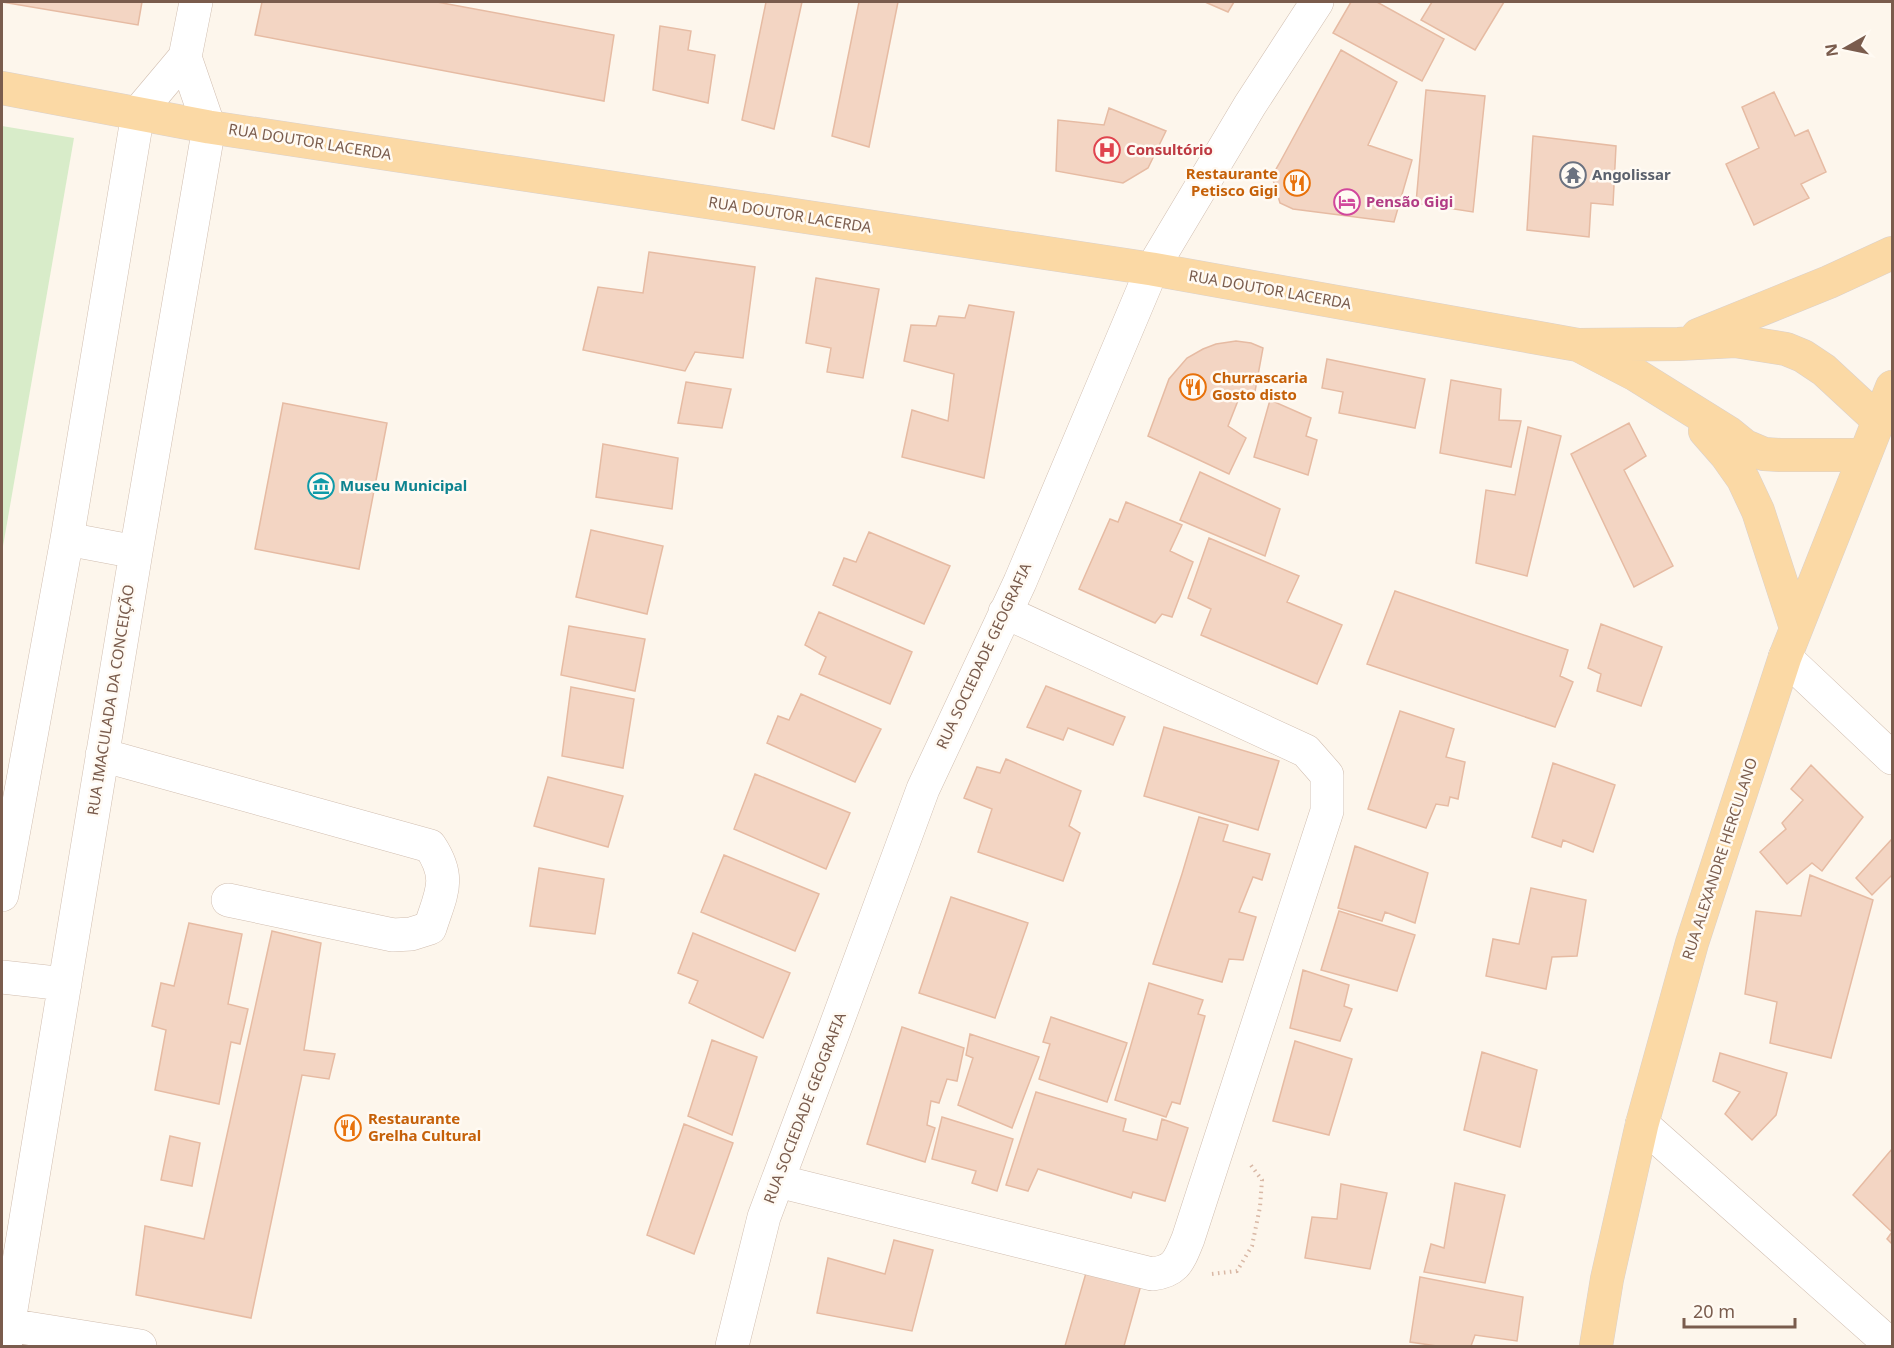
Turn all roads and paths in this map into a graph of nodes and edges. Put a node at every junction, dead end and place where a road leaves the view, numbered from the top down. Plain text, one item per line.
1 (196, 2) edge
2 (1317, 2) edge
3 (185, 57) junction
4 (2, 88) edge
5 (138, 113) junction
6 (209, 127) junction
7 (1893, 253) edge
8 (1152, 269) junction
9 (1678, 344) junction
10 (1578, 345) junction
11 (1893, 387) edge
12 (1680, 402) junction
13 (1878, 420) junction
14 (1865, 455) junction
15 (67, 539) junction
16 (136, 552) junction
17 (1005, 612) junction
18 (1790, 643) junction
19 (102, 755) junction
20 (1893, 758) edge
21 (2, 895) edge
22 (228, 900) dead end
23 (2, 977) edge
24 (65, 984) junction
25 (1642, 1124) junction
26 (778, 1181) junction
27 (5, 1332) edge
28 (140, 1347) edge
29 (732, 1347) edge
30 (1596, 1347) edge
31 (1892, 1347) edge

1 - 3 street
2 - 8 street, RUA SOCIEDADE GEOGRAFIA
3 - 5 street
3 - 6 street, RUA IMACULADA DA CONCEIÇÃO
4 - 5 main road, RUA DOUTOR LACERDA
5 - 6 main road, RUA DOUTOR LACERDA
5 - 15 street
6 - 8 main road, RUA DOUTOR LACERDA
6 - 16 street, RUA IMACULADA DA CONCEIÇÃO
7 - 9 main road
8 - 10 main road, RUA DOUTOR LACERDA
8 - 17 street, RUA SOCIEDADE GEOGRAFIA
9 - 10 main road, RUA DOUTOR LACERDA
9 - 13 main road, RUA DOUTOR LACERDA
10 - 12 main road, RUA DOUTOR LACERDA
11 - 13 main road, RUA ALEXANDRE HERCULANO
12 - 14 main road, RUA DOUTOR LACERDA
12 - 18 main road
13 - 14 main road, RUA ALEXANDRE HERCULANO
14 - 18 main road, RUA ALEXANDRE HERCULANO
15 - 16 street
15 - 21 street
16 - 19 street, RUA IMACULADA DA CONCEIÇÃO
17 - 26 street, RUA SOCIEDADE GEOGRAFIA
17 - 26 street
18 - 20 street
18 - 25 main road, RUA ALEXANDRE HERCULANO
19 - 22 street
19 - 24 street, RUA IMACULADA DA CONCEIÇÃO
23 - 24 street
24 - 27 street, RUA IMACULADA DA CONCEIÇÃO
25 - 30 main road, RUA ALEXANDRE HERCULANO
25 - 31 street
26 - 29 street, RUA SOCIEDADE GEOGRAFIA
27 - 28 street

